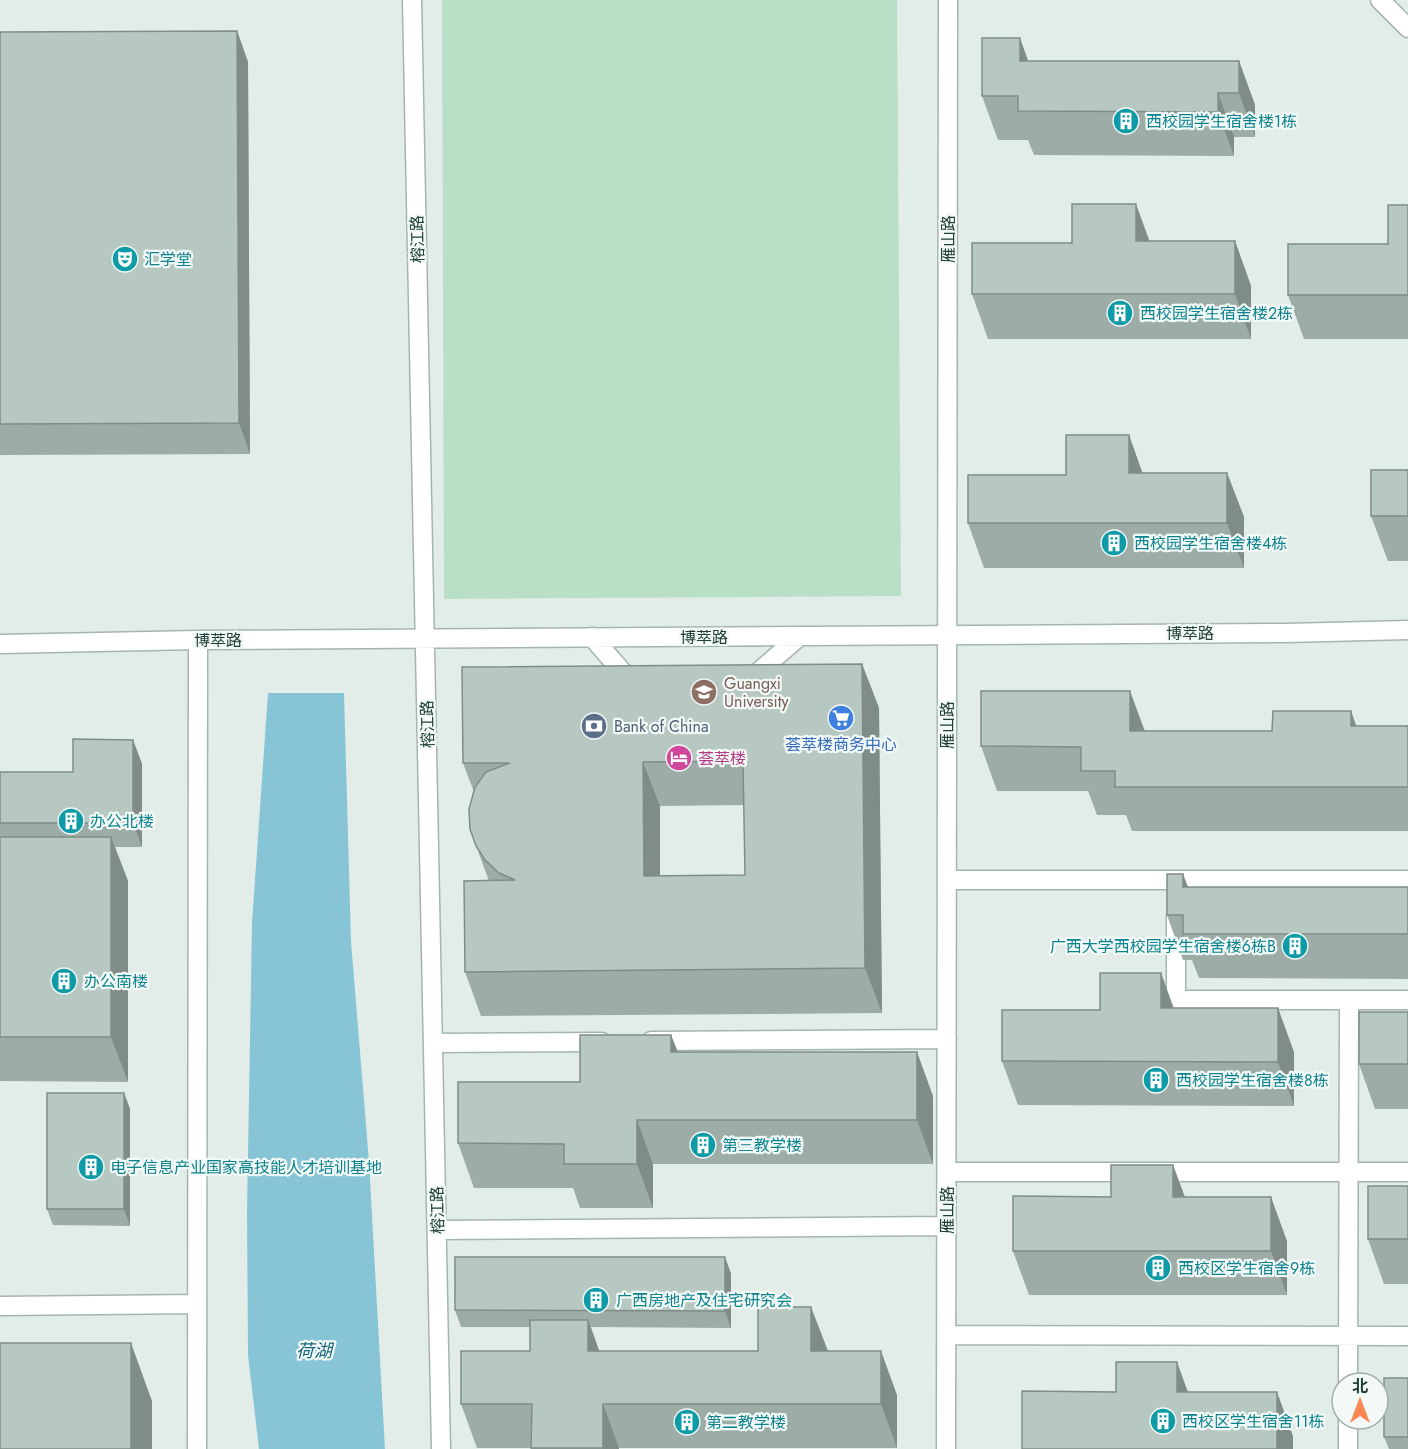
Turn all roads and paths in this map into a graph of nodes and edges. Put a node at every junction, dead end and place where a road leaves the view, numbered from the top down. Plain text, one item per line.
1 (412, 0) edge
2 (948, 0) edge
3 (1380, 0) edge
4 (1408, 28) edge
5 (1408, 630) edge
6 (947, 634) junction
7 (800, 636) junction
8 (592, 638) junction
9 (425, 639) junction
10 (198, 640) junction
11 (0, 644) edge
12 (732, 675) edge
13 (649, 676) edge
14 (947, 880) junction
15 (1176, 880) junction
16 (1408, 880) edge
17 (1349, 1000) junction
18 (1408, 1000) edge
19 (947, 1039) junction
20 (433, 1043) junction
21 (947, 1172) junction
22 (1349, 1172) junction
23 (1408, 1172) edge
24 (946, 1226) junction
25 (437, 1230) junction
26 (197, 1304) junction
27 (0, 1306) edge
28 (946, 1335) junction
29 (1348, 1336) junction
30 (1408, 1336) edge
31 (1348, 1371) edge
32 (1348, 1431) edge
33 (197, 1449) edge
34 (441, 1449) edge
35 (946, 1449) edge
36 (1348, 1449) edge

1 - 9 street, 榕江路
2 - 6 street, 雁山路
3 - 4 street
5 - 6 street, 博萃路
6 - 7 street, 博萃路
6 - 14 street, 雁山路
7 - 8 street, 博萃路
7 - 12 street
8 - 9 street, 博萃路
8 - 13 street
9 - 10 street, 博萃路
9 - 20 street, 榕江路
10 - 11 street, 博萃路
10 - 26 street
14 - 15 street
14 - 19 street, 雁山路
15 - 16 street
15 - 17 street
17 - 18 street
17 - 22 street
19 - 20 street
19 - 21 street, 雁山路
20 - 25 street, 榕江路
21 - 22 street
21 - 24 street, 雁山路
22 - 23 street
22 - 29 street
24 - 25 street
24 - 28 street, 雁山路
25 - 34 street, 榕江路
26 - 27 street
26 - 33 street
28 - 29 street
28 - 35 street, 雁山路
29 - 30 street
29 - 31 street
32 - 36 street

